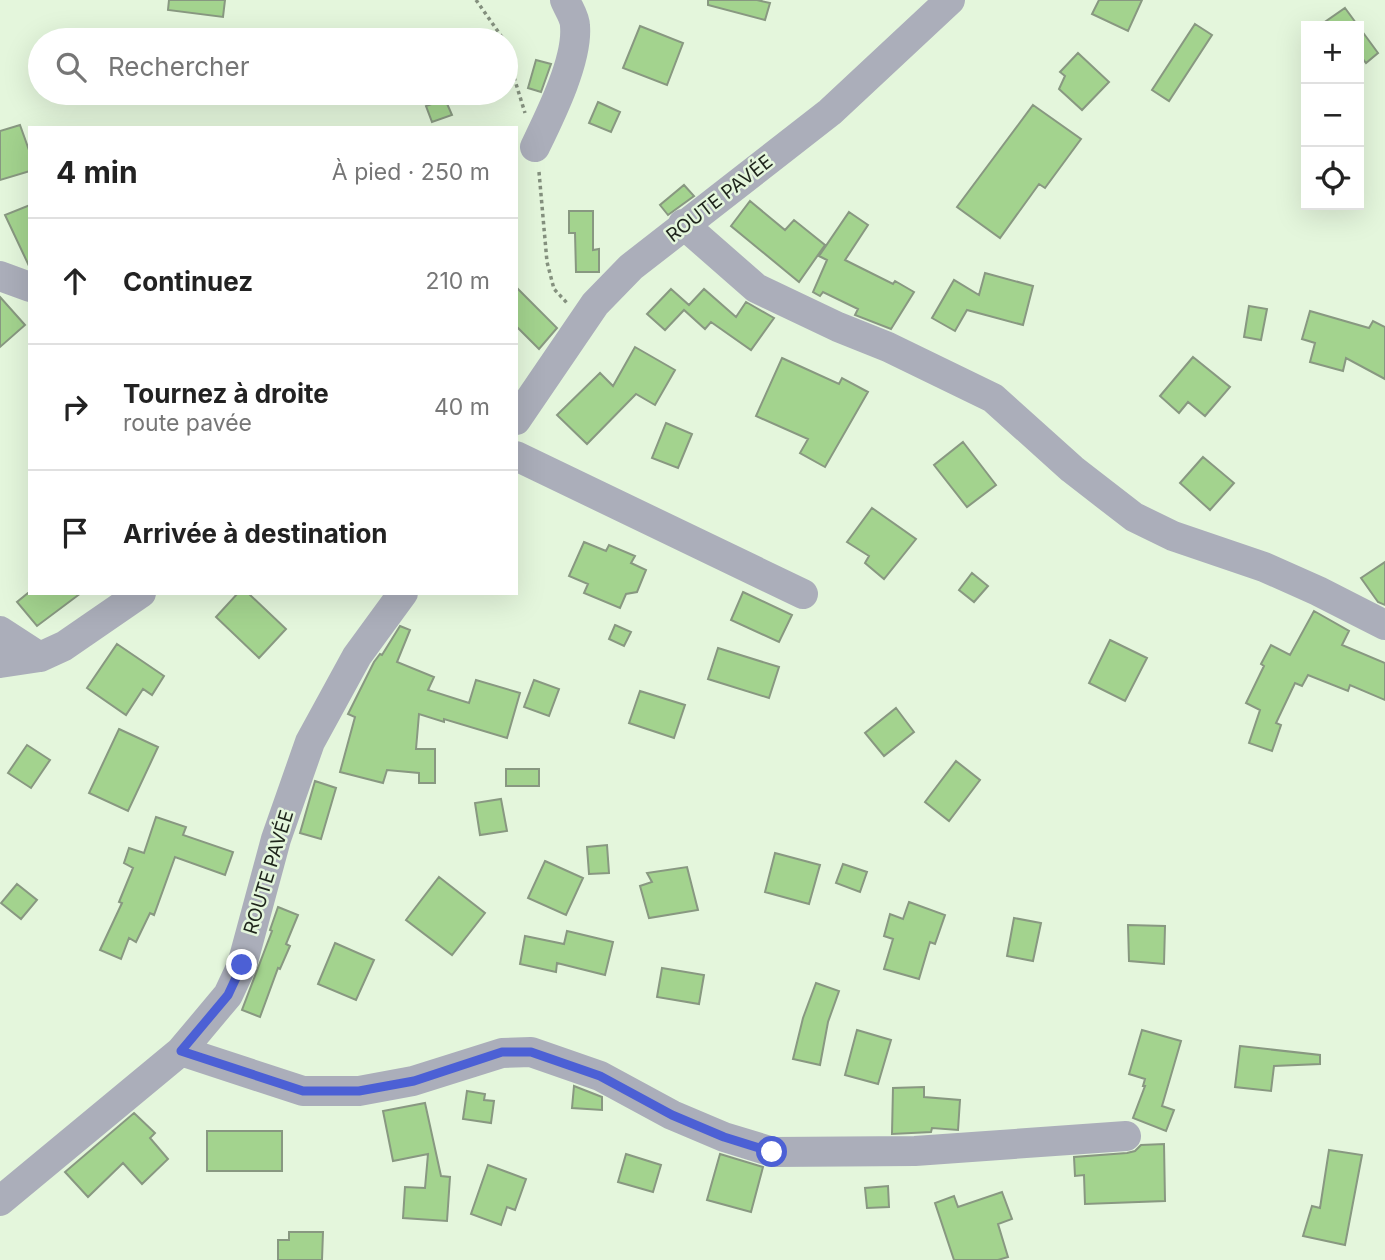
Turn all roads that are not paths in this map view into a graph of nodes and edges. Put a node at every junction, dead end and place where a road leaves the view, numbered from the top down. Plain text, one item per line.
1 (565, 0) edge
2 (944, 3) edge
3 (535, 147) road end
4 (683, 224) junction
5 (0, 276) edge
6 (28, 286) edge
7 (519, 411) edge
8 (518, 457) edge
9 (803, 594) dead end
10 (138, 595) edge
11 (402, 595) edge
12 (1385, 625) edge
13 (0, 631) edge
14 (40, 657) junction
15 (0, 663) edge
16 (181, 1051) junction
17 (1126, 1136) dead end
18 (0, 1201) edge

1 - 3 street
2 - 4 street, ROUTE PAVÉE
4 - 7 street, ROUTE PAVÉE
4 - 12 street
5 - 6 street
8 - 9 street
10 - 14 street
11 - 16 street, ROUTE PAVÉE
13 - 14 street
14 - 15 street
16 - 17 street
16 - 18 street, ROUTE PAVÉE

